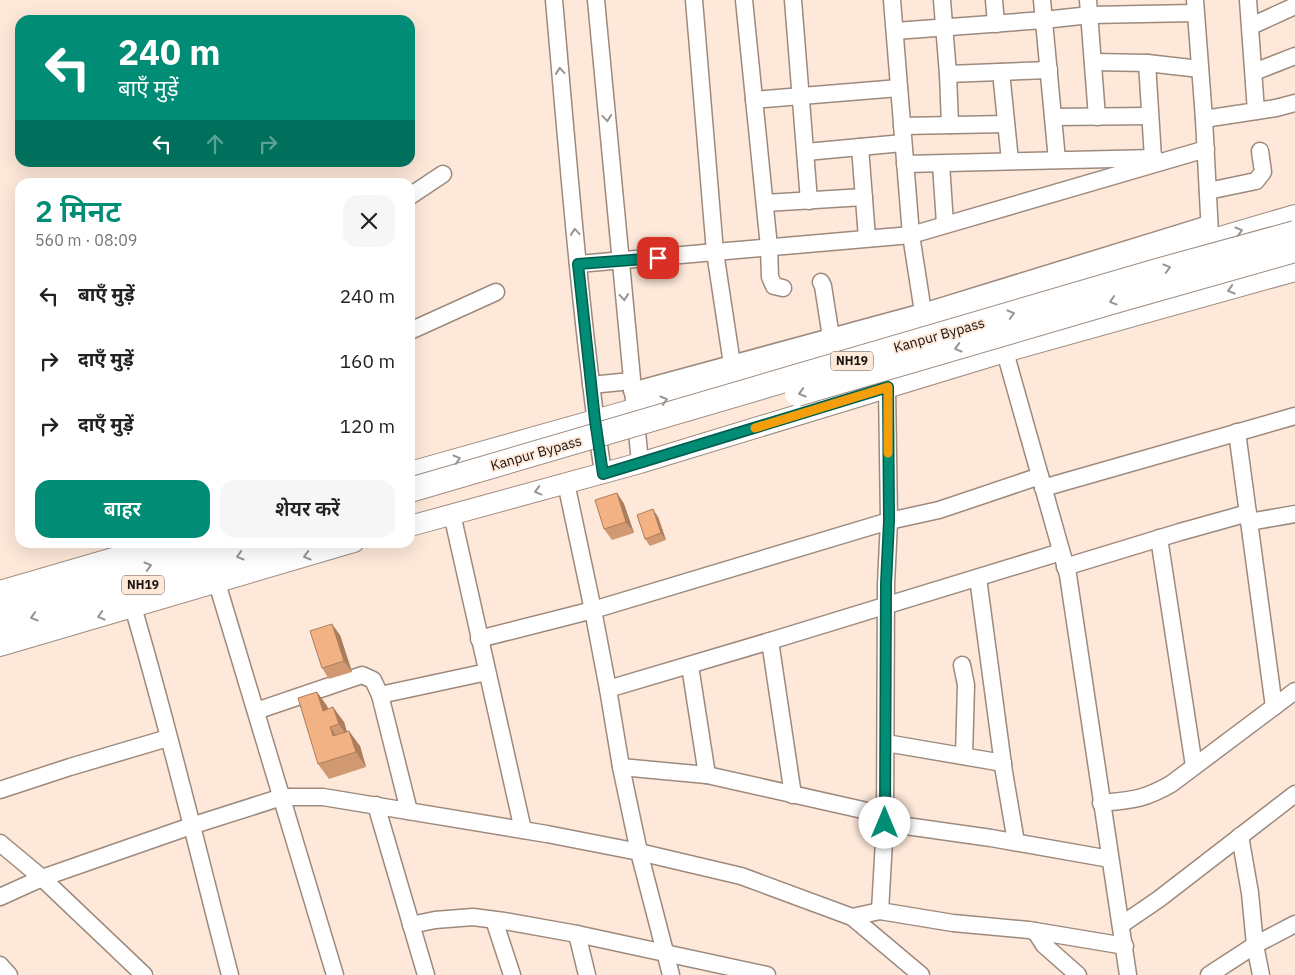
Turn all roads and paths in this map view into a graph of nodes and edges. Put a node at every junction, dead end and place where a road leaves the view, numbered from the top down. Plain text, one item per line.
1 (554, 0) edge
2 (596, 0) edge
3 (694, 0) edge
4 (744, 0) edge
5 (793, 0) edge
6 (892, 0) edge
7 (942, 0) edge
8 (994, 0) edge
9 (1042, 0) edge
10 (1248, 0) edge
11 (1196, 4) edge
12 (1295, 6) edge
13 (1089, 7) edge
14 (1044, 20) junction
15 (996, 24) junction
16 (1251, 26) junction
17 (944, 27) junction
18 (894, 31) junction
19 (1295, 56) edge
20 (1093, 62) junction
21 (1147, 63) junction
22 (1200, 69) junction
23 (1048, 70) junction
24 (1001, 72) junction
25 (1254, 72) junction
26 (948, 74) junction
27 (899, 88) junction
28 (801, 96) junction
29 (754, 100) junction
30 (1295, 103) edge
31 (1256, 112) junction
32 (1150, 116) junction
33 (1053, 117) junction
34 (1097, 117) junction
35 (1204, 119) junction
36 (1006, 124) junction
37 (950, 125) junction
38 (902, 126) junction
39 (903, 142) junction
40 (860, 147) junction
41 (1206, 149) junction
42 (1260, 151) dead end
43 (806, 152) junction
44 (1177, 157) junction
45 (1152, 158) junction
46 (1057, 160) junction
47 (1010, 161) junction
48 (905, 164) junction
49 (941, 164) junction
50 (443, 174) dead end
51 (1208, 191) junction
52 (415, 193) edge
53 (864, 196) junction
54 (809, 201) junction
55 (765, 203) junction
56 (1295, 214) edge
57 (945, 224) junction
58 (1210, 232) junction
59 (1295, 233) edge
60 (911, 234) junction
61 (867, 238) junction
62 (769, 247) junction
63 (1295, 250) edge
64 (715, 252) junction
65 (620, 261) junction
66 (578, 264) junction
67 (1295, 271) edge
68 (821, 282) dead end
69 (778, 291) dead end
70 (496, 292) dead end
71 (923, 312) junction
72 (415, 329) edge
73 (831, 337) junction
74 (1005, 352) junction
75 (732, 364) junction
76 (591, 385) junction
77 (888, 387) junction
78 (633, 394) junction
79 (1295, 416) edge
80 (595, 420) junction
81 (1237, 432) junction
82 (640, 463) junction
83 (415, 471) edge
84 (603, 474) junction
85 (1041, 482) junction
86 (566, 483) junction
87 (415, 489) edge
88 (415, 505) edge
89 (452, 514) junction
90 (1295, 514) edge
91 (1249, 518) junction
92 (889, 521) junction
93 (415, 525) edge
94 (1159, 538) junction
95 (147, 548) edge
96 (208, 548) edge
97 (267, 548) edge
98 (334, 548) edge
99 (1063, 560) junction
100 (978, 578) junction
101 (218, 583) junction
102 (0, 591) edge
103 (886, 606) junction
104 (133, 607) junction
105 (0, 609) edge
106 (593, 610) junction
107 (0, 628) edge
108 (479, 639) junction
109 (770, 642) junction
110 (0, 646) edge
111 (962, 665) dead end
112 (690, 666) junction
113 (487, 672) junction
114 (608, 689) junction
115 (1295, 691) edge
116 (380, 695) junction
117 (1274, 707) junction
118 (256, 711) junction
119 (168, 738) junction
120 (886, 743) junction
121 (964, 756) junction
122 (1003, 763) junction
123 (1194, 766) junction
124 (621, 768) junction
125 (707, 774) junction
126 (0, 790) edge
127 (1295, 794) edge
128 (793, 795) junction
129 (282, 797) junction
130 (1101, 803) junction
131 (376, 806) junction
132 (408, 811) junction
133 (885, 819) junction
134 (191, 826) junction
135 (523, 830) junction
136 (1240, 836) junction
137 (1016, 842) junction
138 (0, 843) edge
139 (639, 852) junction
140 (1110, 858) junction
141 (42, 878) junction
142 (0, 897) edge
143 (880, 911) junction
144 (852, 917) junction
145 (494, 920) junction
146 (1295, 924) edge
147 (411, 925) junction
148 (1121, 925) junction
149 (1035, 932) junction
150 (577, 934) junction
151 (1255, 945) junction
152 (1125, 946) junction
153 (666, 953) junction
154 (0, 965) edge
155 (759, 974) edge
156 (9, 975) edge
157 (144, 975) edge
158 (230, 975) edge
159 (335, 975) edge
160 (426, 975) edge
161 (512, 975) edge
162 (587, 975) edge
163 (671, 975) edge
164 (921, 975) edge
165 (1078, 975) edge
166 (1128, 975) edge
167 (1209, 975) edge
168 (1261, 975) edge

66 -> 1 street
2 -> 65 street
3 - 64 street
4 - 29 street
5 - 28 street
6 - 18 street
7 - 17 street
8 - 15 street
9 - 14 street
10 - 16 street
11 - 13 street
11 - 22 street
12 - 16 street
13 - 14 street
13 - 20 street
14 - 15 street
14 - 23 street
15 - 17 street
16 - 25 street
17 - 18 street
17 - 26 street
18 - 27 street
19 - 25 street
20 - 21 street
20 - 34 street
21 - 22 street
21 - 32 street
22 - 35 street
23 - 24 street
23 - 33 street
24 - 26 street
24 - 36 street
25 - 31 street
26 - 37 street
27 - 28 street
27 - 38 street
28 - 29 street
28 - 43 street
29 - 55 street
30 - 31 street
31 - 35 street
32 - 34 street
32 - 45 street
33 - 34 street
33 - 46 street
35 - 41 street
36 - 37 street
36 - 47 street
37 - 38 street
38 - 39 street
39 - 40 street
39 - 48 street
40 - 43 street
40 - 53 street
41 - 44 street
41 - 51 street
42 - 51 street
43 - 54 street
44 - 45 street
44 - 57 street
45 - 46 street
46 - 47 street
47 - 49 street
48 - 49 street
48 - 60 street
49 - 57 street
50 - 52 street
51 - 58 street
53 - 54 street
53 - 61 street
54 - 55 street
55 - 62 street
58 -> 56 main road
57 - 60 street
58 - 71 street
78 -> 58 main road
87 -> 59 highway, Kanpur Bypass / NH19, bridge
60 - 61 street
60 - 71 street
61 - 62 street
62 - 64 street
62 - 69 street
63 -> 88 highway, Kanpur Bypass / NH19, bridge
64 - 65 street
64 - 75 street
65 - 66 street
65 -> 78 street
66 - 76 street
67 -> 74 main road
68 - 73 street
70 - 72 street
71 - 73 street
73 - 75 street
74 - 77 main road
74 - 85 street
75 - 78 street
76 - 78 street
76 - 80 street
77 - 82 main road
77 - 92 street
78 - 80 main road
78 - 82 street
79 - 81 street
83 -> 80 main road
80 - 84 street
81 - 85 street
81 - 91 street
82 - 84 main road
84 - 86 main road
85 - 92 street
85 - 99 street
86 -> 89 main road
86 - 106 street
89 - 93 main road
89 - 108 street
90 - 91 street
91 - 94 street
91 - 117 street
92 - 103 street
92 - 106 street
94 - 99 street
94 - 123 street
95 - 102 main road
105 -> 96 highway, NH19
97 -> 107 highway, NH19
98 -> 101 main road
99 - 100 street
99 - 130 street
100 - 103 street
100 - 122 street
101 - 104 main road
101 - 118 street
103 - 109 street
103 - 120 street
104 -> 110 main road
104 - 119 street
106 - 108 street
106 - 114 street
108 - 113 street
109 - 112 street
109 - 128 street
111 - 121 street
112 - 114 street
112 - 125 street
113 - 116 street
113 - 135 street
114 - 124 street
115 - 117 street
116 - 118 street
116 - 132 street
117 - 123 street
118 - 129 street
119 - 126 street
119 - 134 street
120 - 121 street
120 - 133 street
121 - 122 street
122 - 137 street
123 - 130 street
124 - 125 street
124 - 139 street
125 - 128 street
127 - 136 street
128 - 133 street
129 - 131 street
129 - 134 street
129 - 159 street
130 - 140 street
131 - 132 street
131 - 147 street
132 - 135 street
133 - 137 street
133 - 143 street
134 - 141 street
134 - 158 street
135 - 139 street
136 - 148 street
136 - 151 street
137 - 140 street
138 - 141 street
139 - 144 street
139 - 153 street
140 - 148 street
141 - 142 street
141 - 157 street
143 - 144 street
143 - 149 street
144 - 164 street
145 - 147 street
145 - 150 street
145 - 161 street
146 - 151 street
147 - 160 street
148 - 152 street
149 - 152 street
149 - 165 street
150 - 153 street
150 - 162 street
151 - 167 street
151 - 168 street
152 - 166 street
153 - 155 street
153 - 163 street
154 - 156 street

